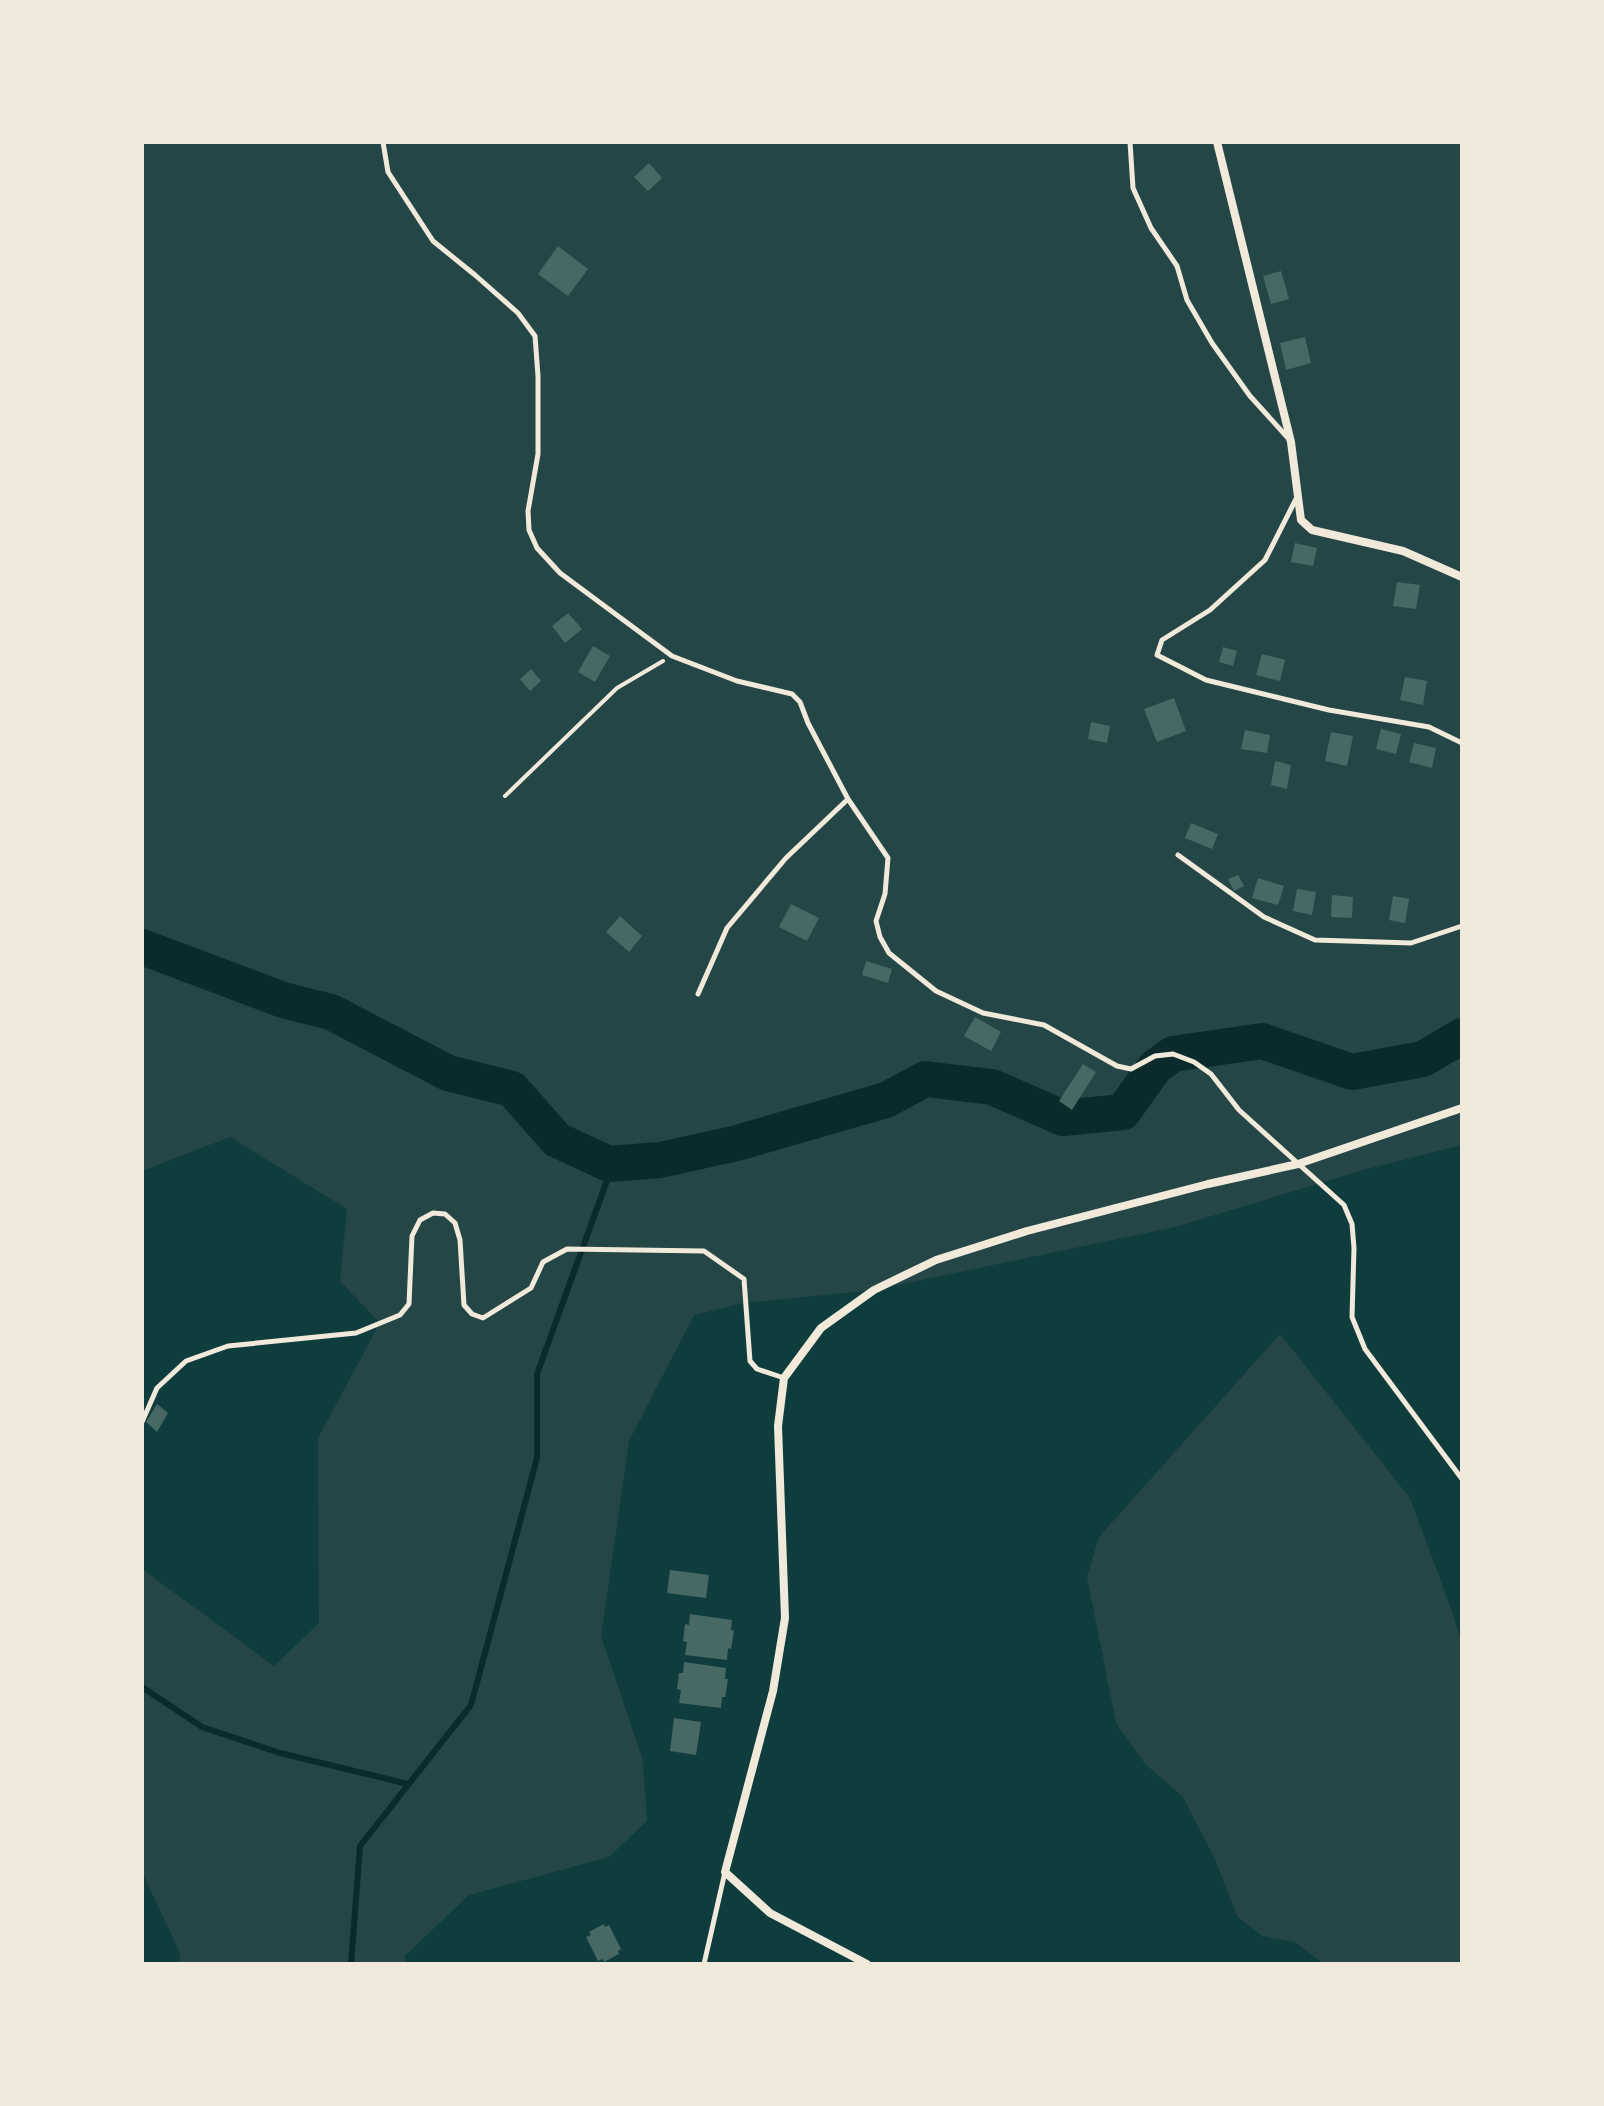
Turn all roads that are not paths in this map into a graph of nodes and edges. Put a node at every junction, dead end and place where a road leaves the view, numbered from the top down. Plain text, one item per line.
1 (383, 142) edge
2 (1130, 142) edge
3 (1217, 142) edge
4 (1291, 442) junction
5 (1298, 494) junction
6 (1462, 577) edge
7 (1462, 743) edge
8 (848, 799) junction
9 (1178, 855) dead end
10 (1462, 926) edge
11 (698, 994) dead end
12 (1462, 1108) edge
13 (1298, 1164) junction
14 (784, 1378) junction
15 (142, 1422) edge
16 (1462, 1479) edge
17 (725, 1872) junction
18 (704, 1964) edge
19 (867, 1964) edge

1 - 8 lane
2 - 4 lane
3 - 4 street
4 - 5 street
5 - 6 street
5 - 7 lane
8 - 11 lane
8 - 13 lane
9 - 10 lane
12 - 13 street
13 - 14 street
13 - 16 lane
14 - 15 lane
14 - 17 street
17 - 18 lane
17 - 19 street

